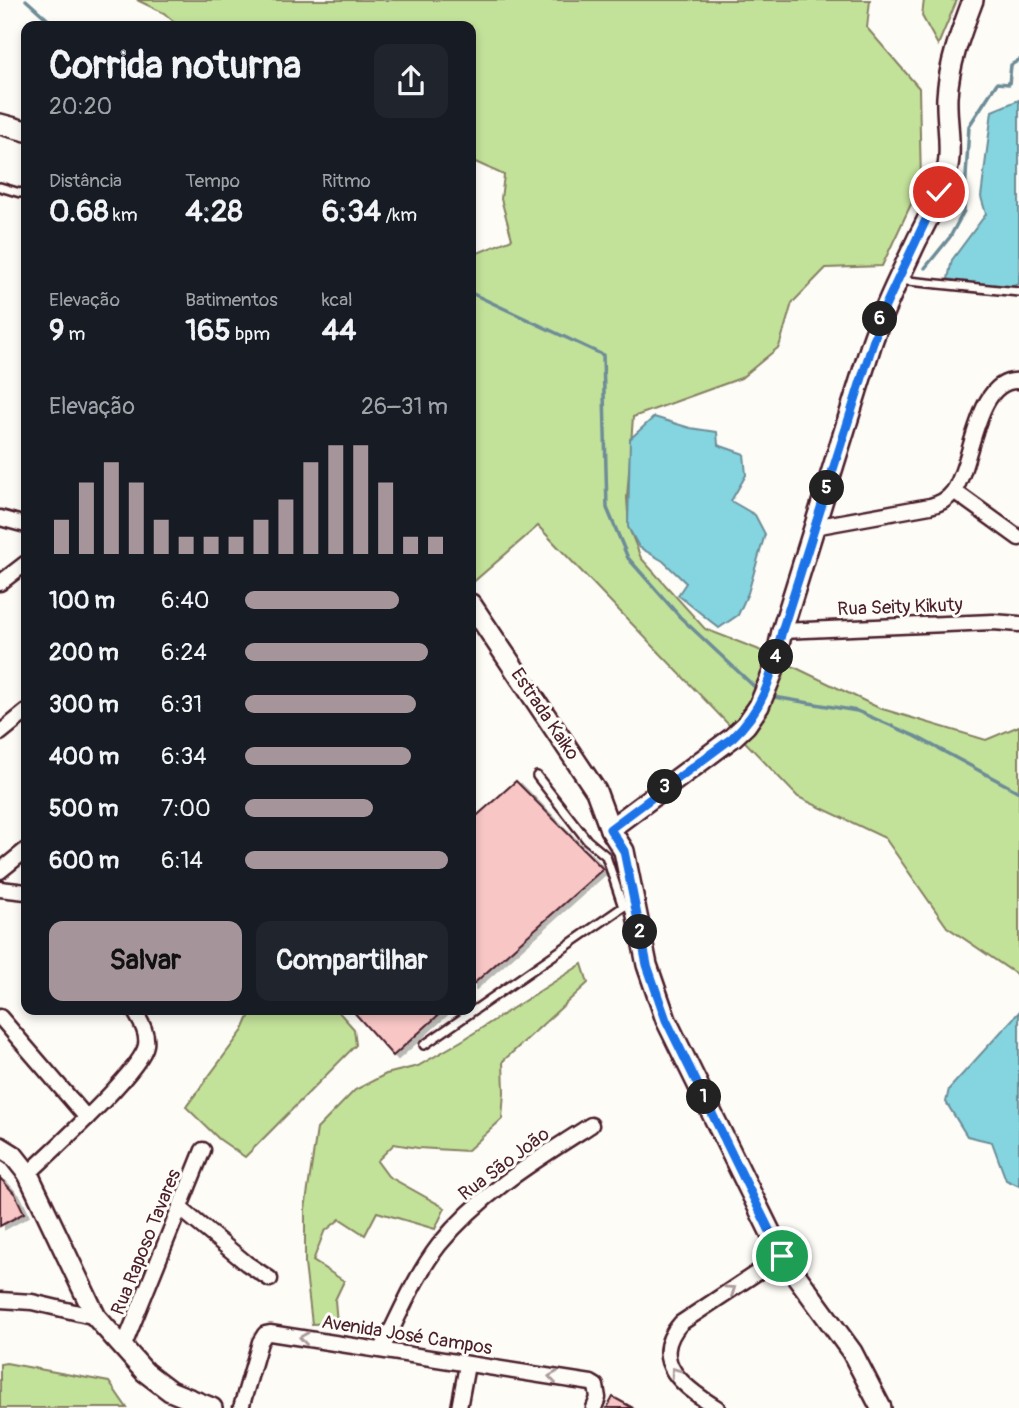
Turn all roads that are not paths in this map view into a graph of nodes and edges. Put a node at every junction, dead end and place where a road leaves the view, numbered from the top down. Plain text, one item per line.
1 (973, 0) edge
2 (0, 124) edge
3 (21, 130) edge
4 (0, 187) edge
5 (21, 193) edge
6 (898, 280) junction
7 (1019, 292) edge
8 (1019, 381) edge
9 (954, 491) junction
10 (0, 518) edge
11 (21, 524) edge
12 (814, 527) junction
13 (1019, 538) edge
14 (21, 567) edge
15 (0, 583) edge
16 (476, 611) edge
17 (1019, 624) edge
18 (782, 631) junction
19 (21, 716) edge
20 (0, 733) edge
21 (537, 776) dead end
22 (610, 829) junction
23 (21, 858) edge
24 (0, 871) edge
25 (0, 889) edge
26 (21, 891) edge
27 (628, 903) junction
28 (476, 1009) edge
29 (137, 1015) edge
30 (467, 1015) edge
31 (0, 1017) edge
32 (424, 1045) dead end
33 (87, 1118) junction
34 (591, 1125) dead end
35 (0, 1147) edge
36 (203, 1150) dead end
37 (28, 1174) junction
38 (181, 1209) junction
39 (782, 1256) junction
40 (270, 1279) dead end
41 (0, 1300) edge
42 (96, 1317) junction
43 (123, 1348) junction
44 (383, 1349) junction
45 (467, 1365) junction
46 (212, 1408) edge
47 (241, 1408) edge
48 (459, 1408) edge
49 (594, 1408) edge
50 (717, 1408) edge
51 (881, 1408) edge

1 - 6 street
2 - 3 street
4 - 5 lane
6 - 7 lane
6 - 12 street
8 - 9 street
9 - 12 street
9 - 13 street
10 - 11 street
12 - 18 street
14 - 15 street
16 - 22 street, Estrada Kaiko
17 - 18 street, Rua Seity Kikuty
18 - 22 street
19 - 20 street
21 - 27 lane
22 - 27 street, Estrada Kaiko
23 - 24 street
25 - 26 street
27 - 28 lane
27 - 39 street, Estrada Kaiko
29 - 33 street
30 - 32 lane
31 - 33 street
33 - 37 street
34 - 44 street, Rua São João
35 - 37 street
36 - 38 street, Rua Raposo Tavares
37 - 42 street
38 - 40 street
38 - 43 street, Rua Raposo Tavares
50 -> 39 street
39 - 51 street, Estrada Kaiko
41 - 42 street
42 - 43 street
43 - 46 street
44 - 45 street, Avenida José Campos
44 -> 47 street, Avenida José Campos
45 - 48 street
49 -> 45 street, Avenida José Campos

